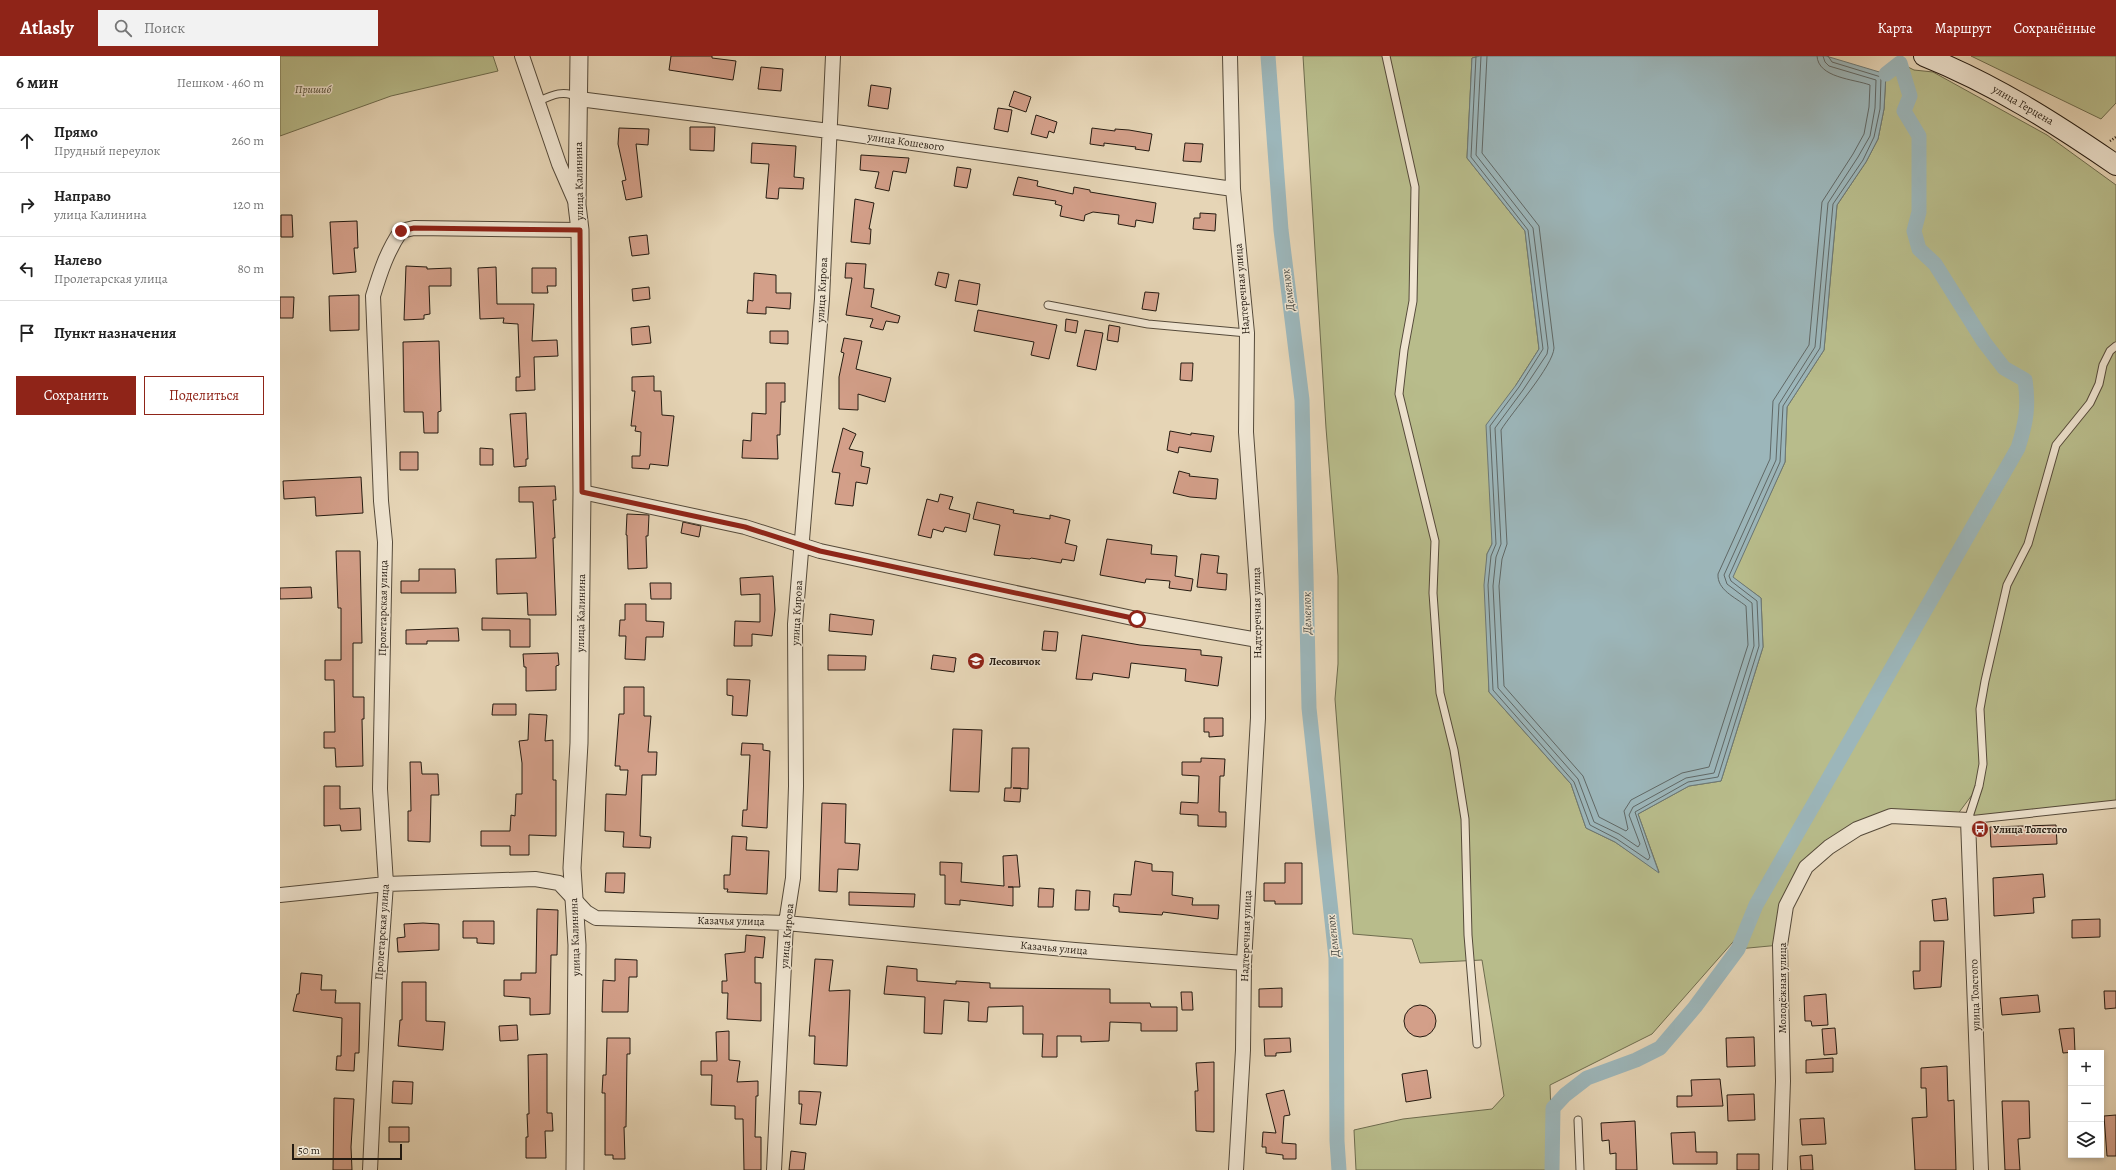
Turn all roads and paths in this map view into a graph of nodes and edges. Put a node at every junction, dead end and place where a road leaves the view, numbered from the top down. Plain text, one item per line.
1 (522, 56) edge
2 (579, 56) edge
3 (833, 56) edge
4 (1230, 56) edge
5 (1386, 56) edge
6 (1924, 56) edge
7 (579, 99) junction
8 (539, 101) junction
9 (829, 131) junction
10 (2116, 165) edge
11 (1232, 189) junction
12 (577, 205) junction
13 (580, 230) junction
14 (1048, 305) dead end
15 (1247, 333) junction
16 (2116, 346) edge
17 (582, 492) junction
18 (802, 544) junction
19 (1258, 640) junction
20 (2116, 804) edge
21 (1968, 820) junction
22 (386, 884) junction
23 (280, 895) edge
24 (574, 901) junction
25 (786, 923) junction
26 (1244, 963) junction
27 (1477, 1044) dead end
28 (1578, 1120) dead end
29 (370, 1170) edge
30 (575, 1170) edge
31 (774, 1170) edge
32 (1236, 1170) edge
33 (1580, 1170) edge
34 (1780, 1170) edge
35 (1981, 1170) edge

1 - 8 street
2 - 7 street, улица Калинина
3 - 9 street, улица Кирова
4 - 11 street, Надтеречная улица
5 - 27 lane
6 - 10 main road, улица Герцена
7 - 8 lane
7 - 9 street, улица Кошевого
7 - 12 street, улица Калинина
8 - 12 street
9 - 11 street, улица Кошевого
9 - 18 street, улица Кирова
11 - 15 street, Надтеречная улица
12 - 13 street, улица Калинина
13 - 17 street, улица Калинина
13 - 22 street, Пролетарская улица
14 - 15 lane
15 - 19 street, Надтеречная улица
16 - 21 lane
17 - 18 street
17 - 24 street, улица Калинина
18 - 19 street
18 - 25 street, улица Кирова
19 - 26 street, Надтеречная улица
20 - 21 lane
21 - 34 street, Молодёжная улица
21 - 35 street, улица Толстого
22 - 23 street, Казачья улица
22 - 24 street, Казачья улица
22 - 29 street, Пролетарская улица
24 - 25 street, Казачья улица
24 - 30 street, улица Калинина
25 - 26 street, Казачья улица
25 - 31 street, улица Кирова
26 - 32 street, Надтеречная улица
28 - 33 lane

